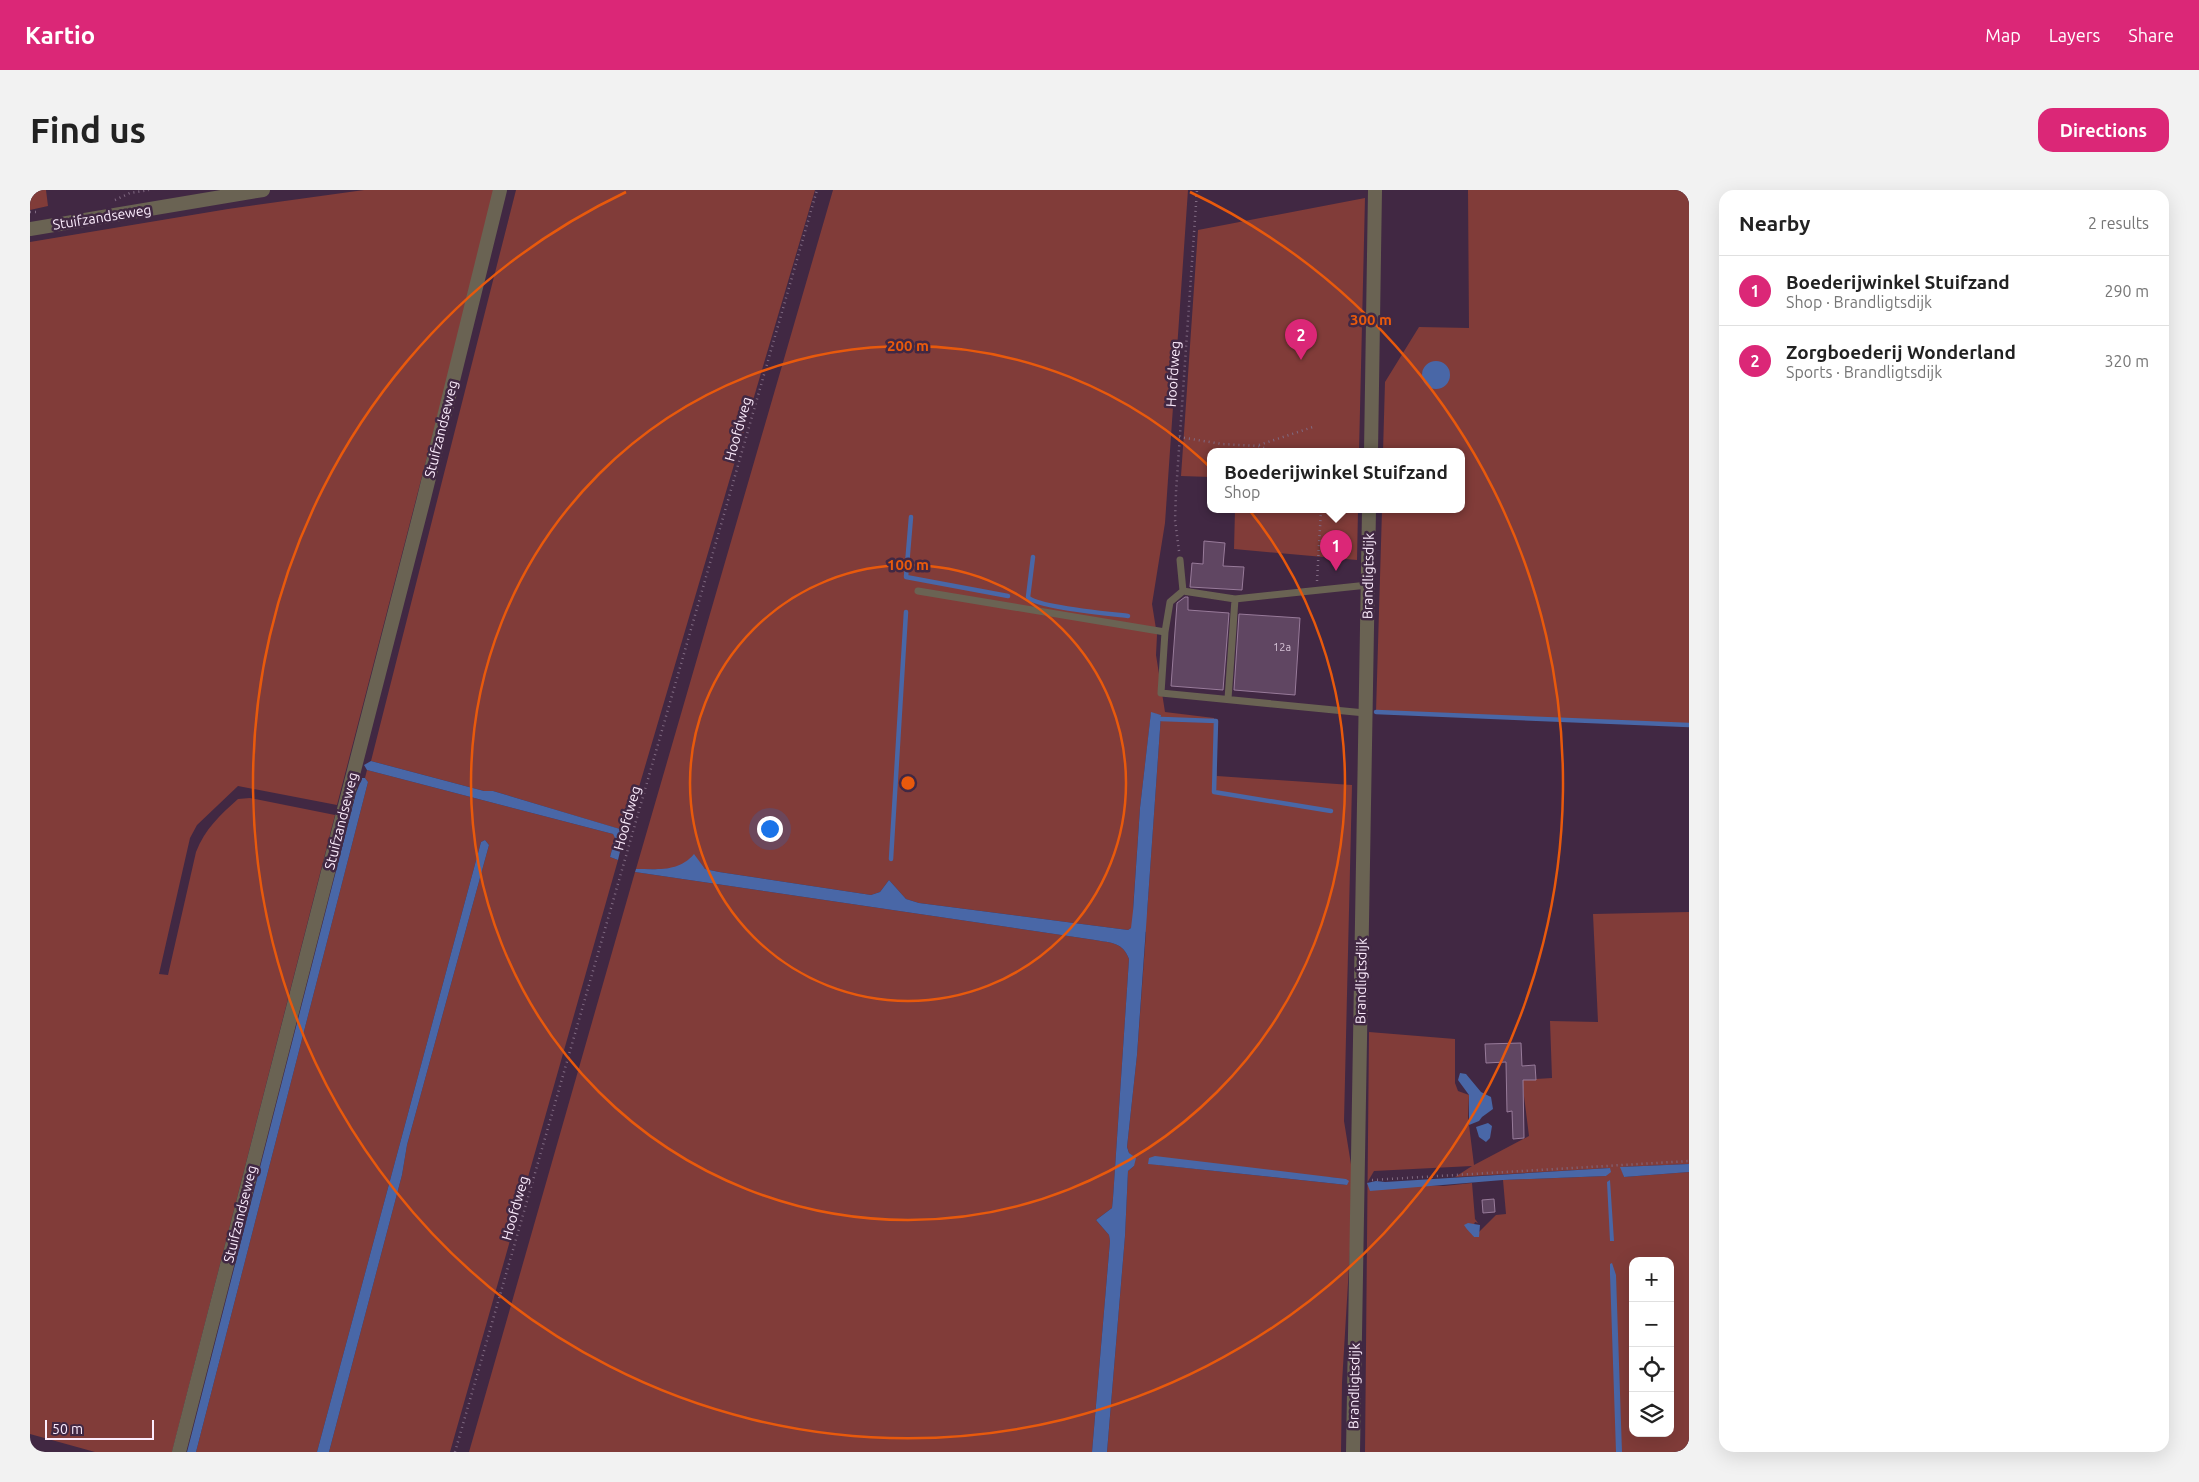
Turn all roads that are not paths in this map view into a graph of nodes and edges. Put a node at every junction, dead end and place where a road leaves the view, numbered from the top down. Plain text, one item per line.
1 (263, 190) edge
2 (500, 190) edge
3 (1375, 190) edge
4 (30, 229) edge
5 (1370, 448) edge
6 (1369, 513) edge
7 (1180, 560) road end
8 (1368, 585) junction
9 (1183, 590) junction
10 (918, 591) dead end
11 (1234, 600) junction
12 (1165, 632) junction
13 (1228, 699) junction
14 (1365, 713) junction
15 (179, 1452) edge
16 (1353, 1452) edge

1 - 4 street, Stuifzandseweg
2 - 15 street, Stuifzandseweg
3 - 5 street
6 - 8 street, Brandligtsdijk
7 - 9 lane
8 - 11 lane
8 - 14 street, Brandligtsdijk
9 - 11 lane
9 - 12 lane
10 - 12 lane
11 - 13 lane
12 - 13 lane
13 - 14 lane
14 - 16 street, Brandligtsdijk

